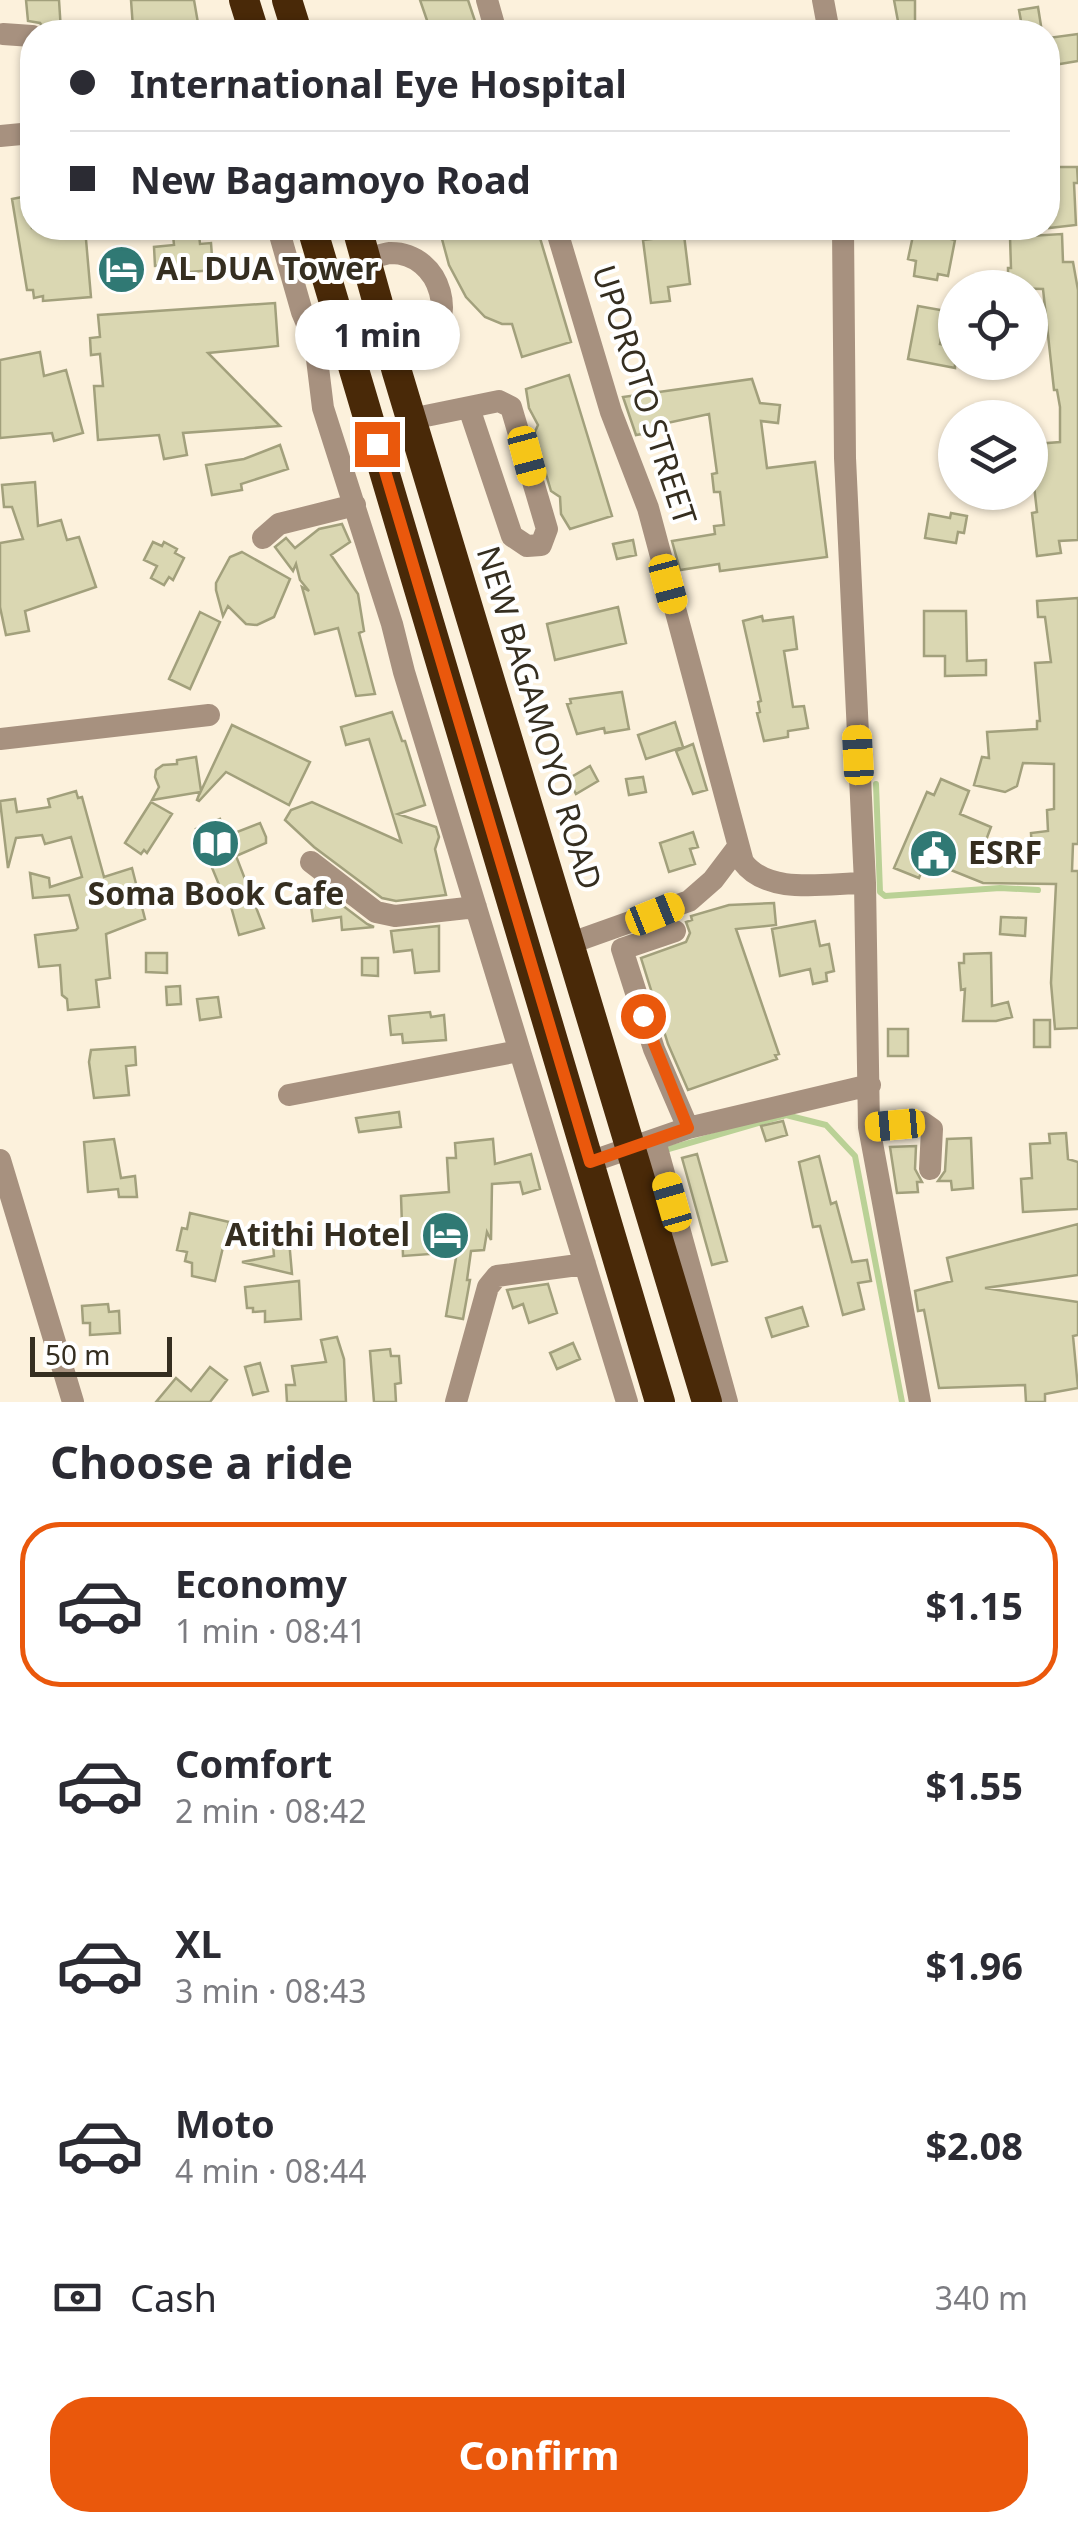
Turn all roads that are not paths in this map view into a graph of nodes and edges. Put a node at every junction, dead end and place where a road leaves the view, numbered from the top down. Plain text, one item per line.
1 (3, 34) dead end
2 (20, 35) edge
3 (281, 240) edge
4 (316, 240) edge
5 (360, 240) edge
6 (560, 240) edge
7 (844, 240) edge
8 (366, 259) junction
9 (394, 359) junction
10 (470, 408) junction
11 (412, 419) junction
12 (355, 505) junction
13 (263, 538) dead end
14 (209, 716) dead end
15 (0, 739) edge
16 (738, 847) junction
17 (312, 862) dead end
18 (865, 883) junction
19 (476, 907) junction
20 (675, 932) dead end
21 (571, 943) junction
22 (519, 1051) junction
23 (870, 1086) junction
24 (290, 1095) dead end
25 (869, 1127) junction
26 (688, 1128) junction
27 (644, 1145) junction
28 (0, 1160) edge
29 (590, 1162) junction
30 (930, 1169) dead end
31 (585, 1264) junction
32 (72, 1402) edge
33 (456, 1402) edge
34 (627, 1402) edge
35 (660, 1402) edge
36 (708, 1402) edge
37 (727, 1402) edge
38 (920, 1402) edge

1 - 2 street
3 - 12 street
4 - 29 highway
5 - 8 highway, NEW BAGAMOYO ROAD
6 - 16 street, UPOROTO STREET
7 - 18 street
8 - 9 highway, NEW BAGAMOYO ROAD
8 - 9 street
9 - 11 highway, NEW BAGAMOYO ROAD
10 - 10 street
10 - 11 street
11 - 21 highway, NEW BAGAMOYO ROAD
12 - 13 street
12 - 19 street
14 - 15 street
16 - 18 street, UPOROTO STREET
16 - 21 street
17 - 19 street
18 - 23 street
19 - 22 street
20 - 26 street
21 - 27 highway, NEW BAGAMOYO ROAD
22 - 24 street
22 - 31 street
23 - 25 street
23 - 26 street
25 - 30 street
25 - 38 street
26 - 27 street
27 - 29 street
27 - 36 highway, NEW BAGAMOYO ROAD
27 - 37 street
28 - 32 street
29 - 35 highway
31 - 33 street
31 - 34 street

